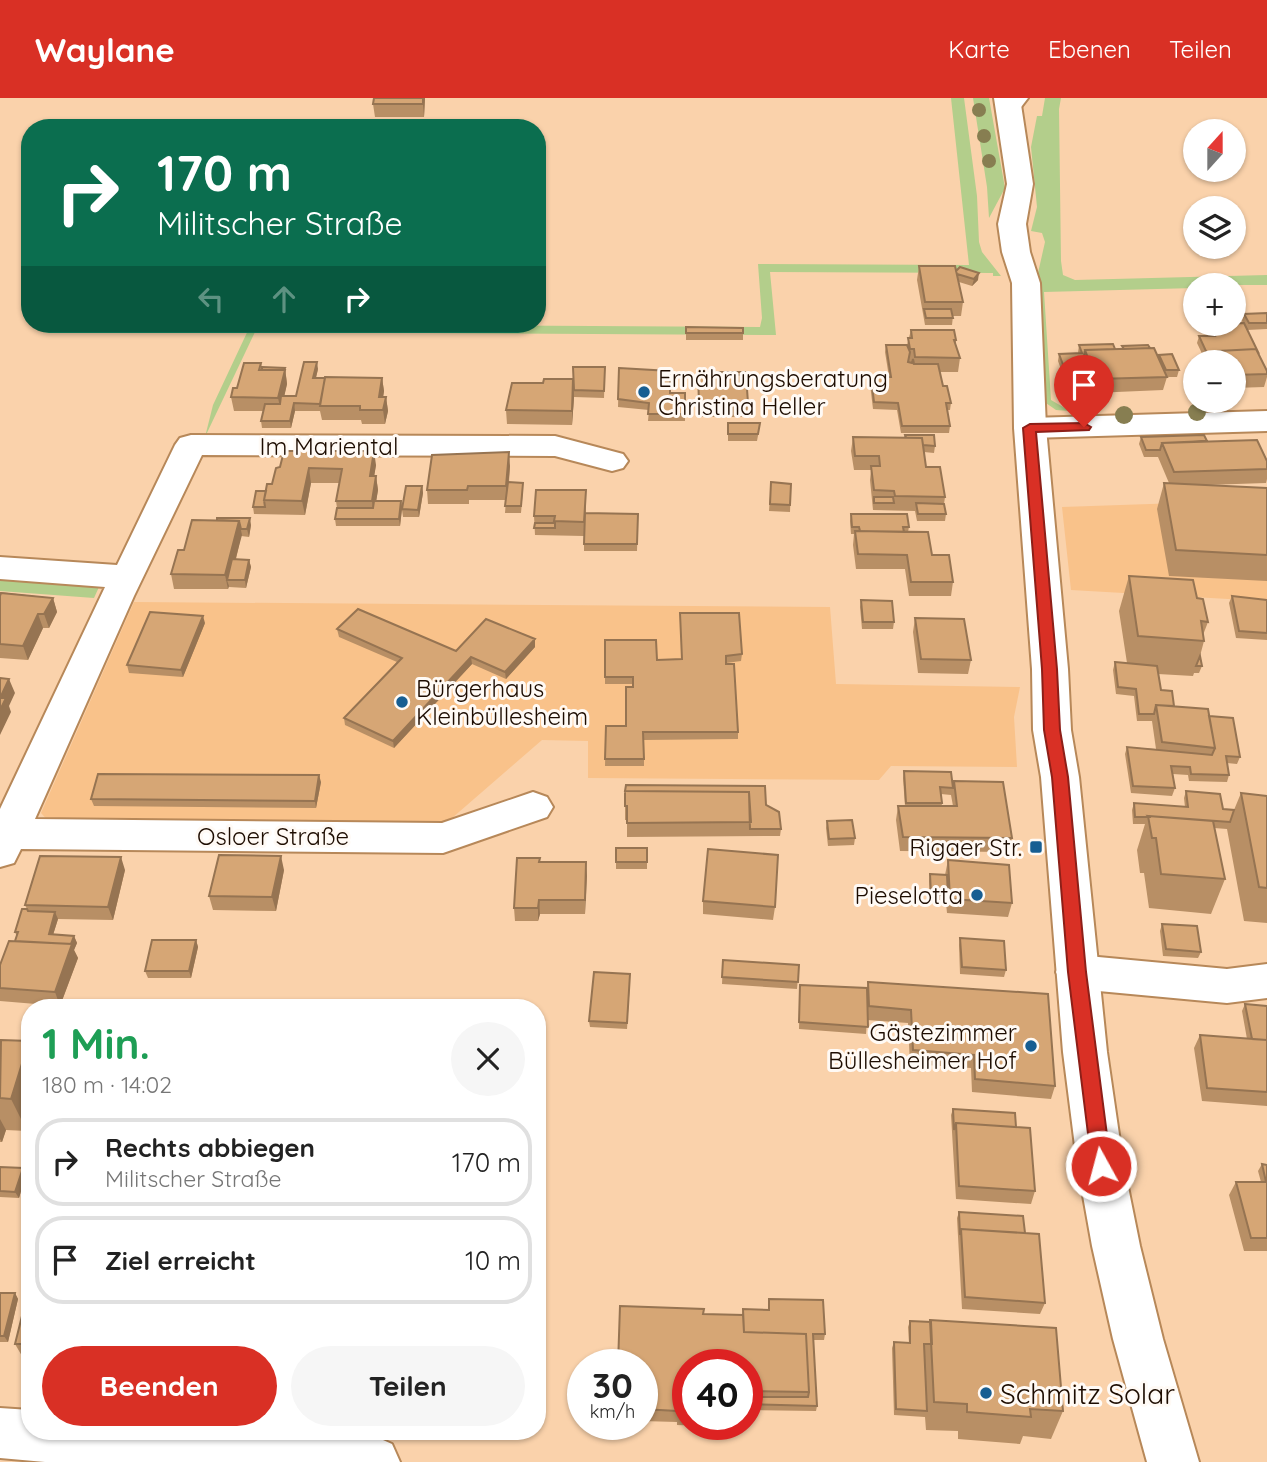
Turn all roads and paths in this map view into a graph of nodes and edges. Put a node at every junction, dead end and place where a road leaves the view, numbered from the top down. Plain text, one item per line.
1 (1010, 101) edge
2 (1267, 421) edge
3 (1030, 428) junction
4 (612, 461) dead end
5 (0, 568) edge
6 (127, 577) junction
7 (533, 807) dead end
8 (4, 843) edge
9 (1077, 972) junction
10 (1267, 981) edge
11 (0, 1433) edge
12 (21, 1435) edge
13 (90, 1440) edge
14 (373, 1462) edge
15 (1173, 1462) edge

1 - 3 street
2 - 3 street
3 - 9 street
4 - 6 street, Im Mariental
5 - 6 street
6 - 8 street, Im Mariental
7 - 8 street, Osloer Straße
9 - 10 street
9 - 15 street
11 - 12 street
13 - 14 street

